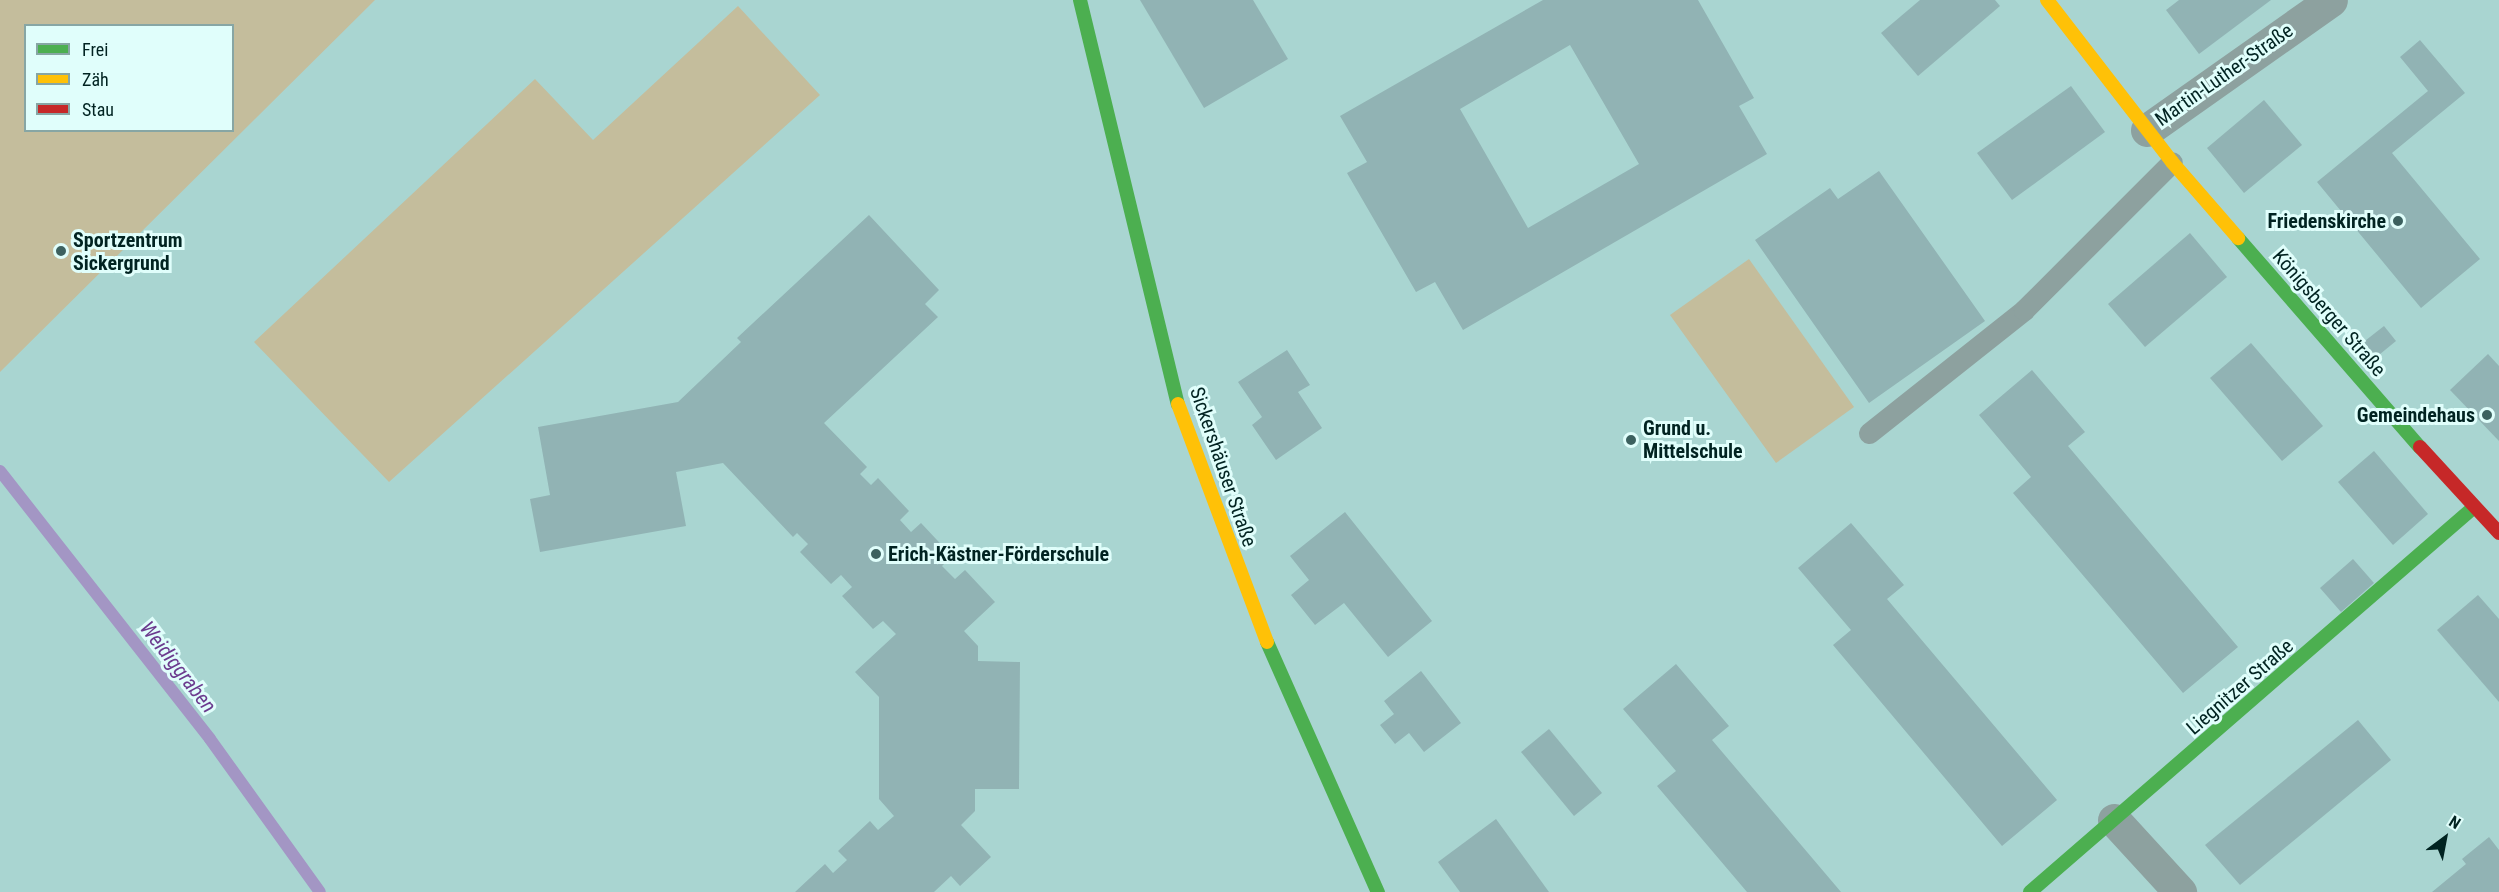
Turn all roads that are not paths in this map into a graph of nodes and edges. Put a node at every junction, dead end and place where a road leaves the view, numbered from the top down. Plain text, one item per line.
1 (1080, 0) edge
2 (2047, 0) edge
3 (2331, 0) edge
4 (2147, 130) junction
5 (2172, 162) junction
6 (1869, 433) dead end
7 (2473, 508) junction
8 (2499, 533) edge
9 (2114, 820) junction
10 (1378, 892) edge
11 (2030, 892) edge
12 (2180, 892) edge

1 - 10 street, Sickershäuser Straße
2 - 4 street, Königsberger Straße
3 - 4 street, Martin-Luther-Straße
4 - 5 street, Königsberger Straße
5 - 6 lane
5 - 7 street, Königsberger Straße
7 - 8 street, Königsberger Straße
7 - 9 street, Liegnitzer Straße
9 - 11 street, Liegnitzer Straße
9 - 12 street

